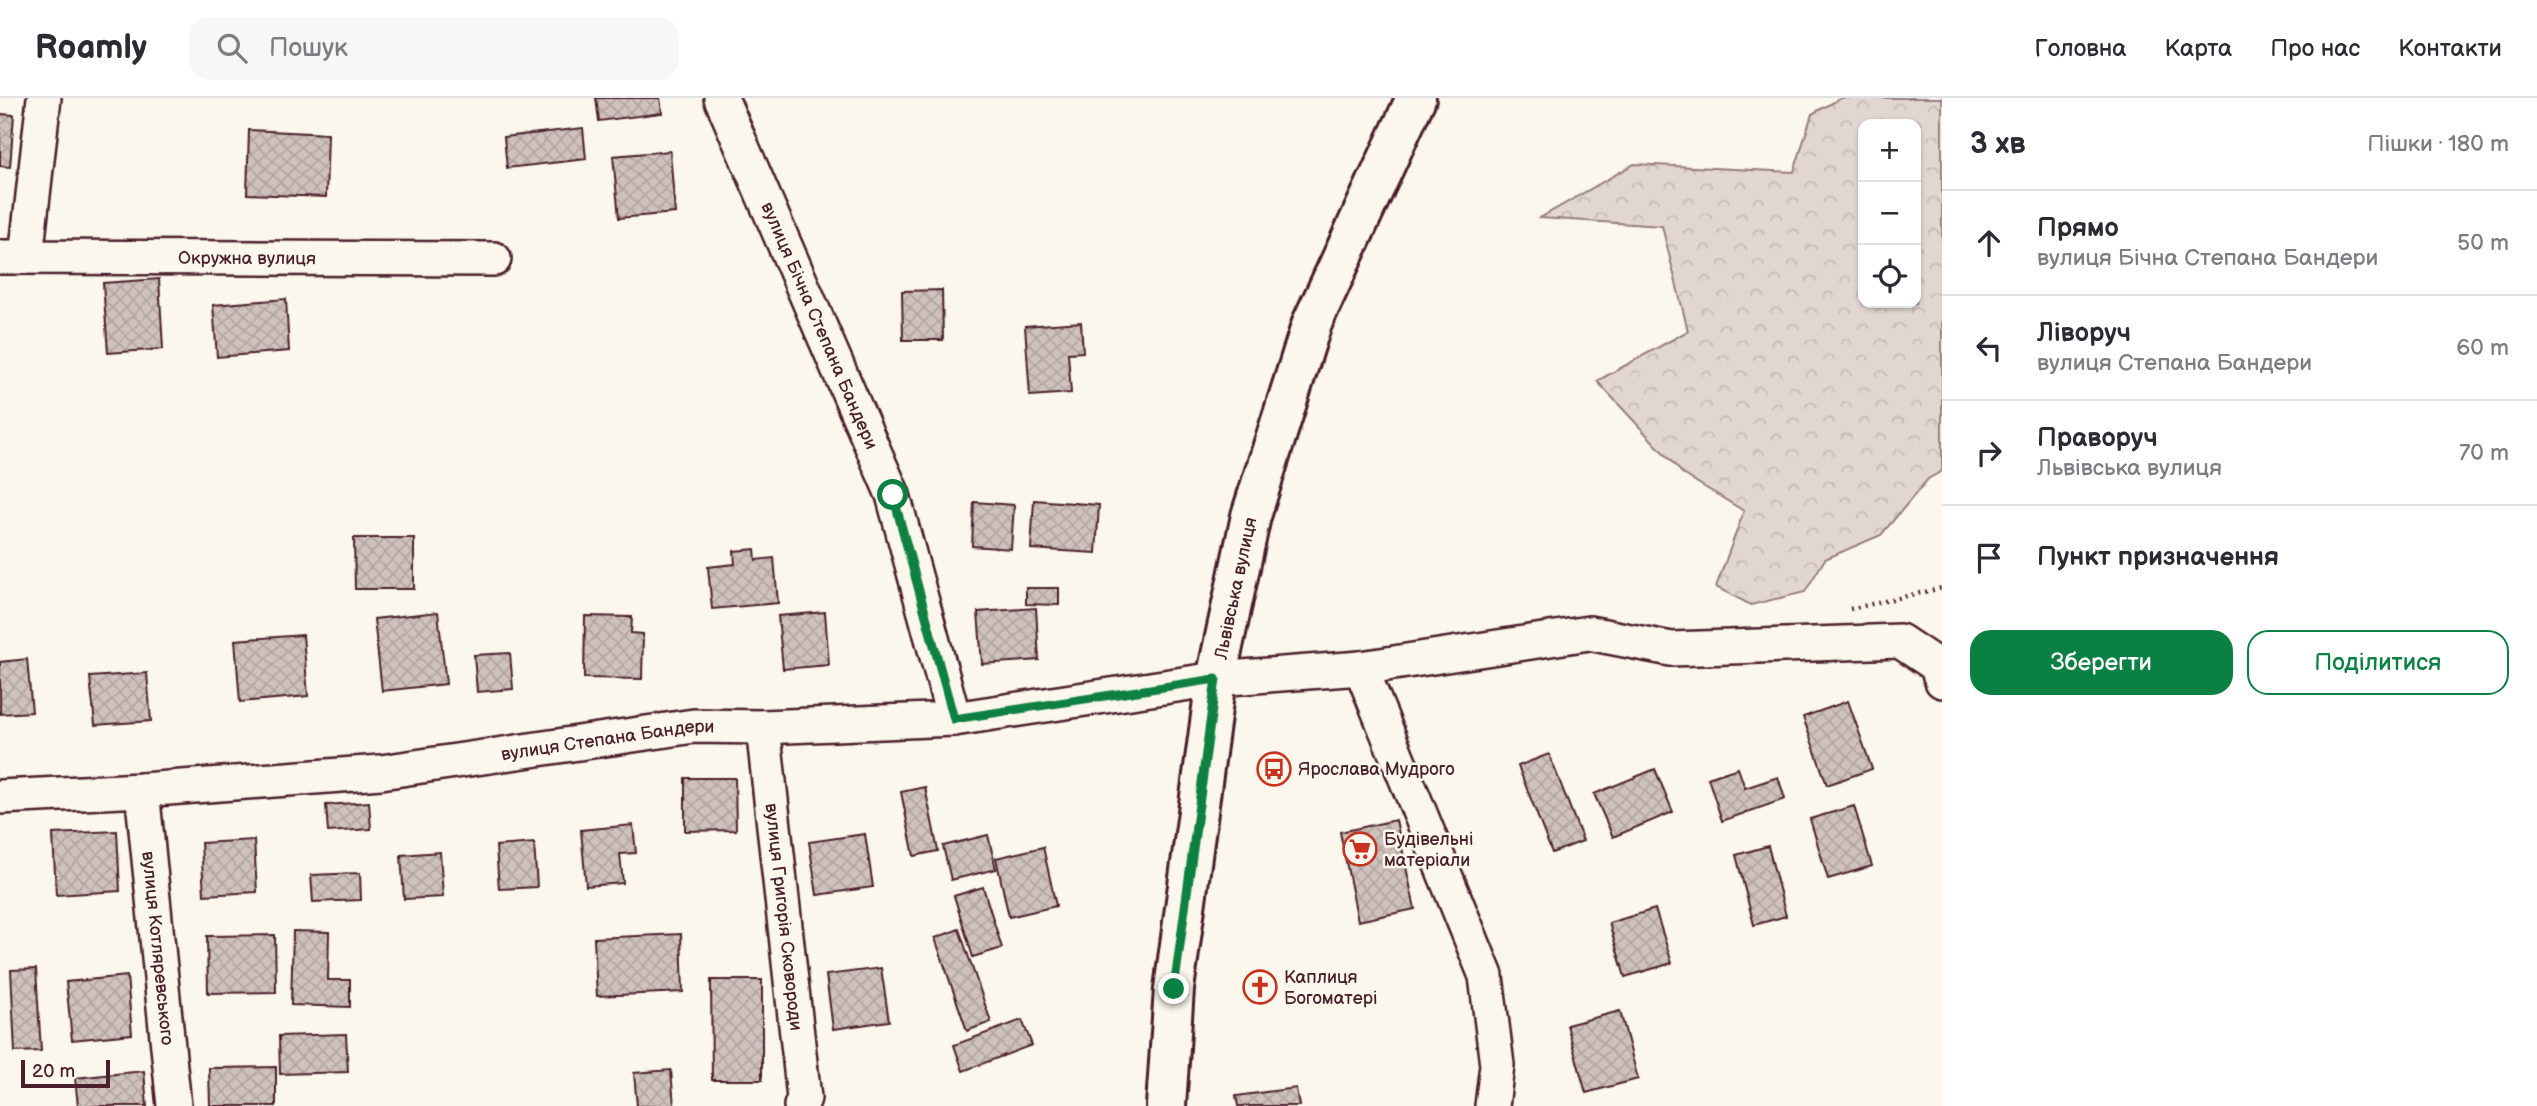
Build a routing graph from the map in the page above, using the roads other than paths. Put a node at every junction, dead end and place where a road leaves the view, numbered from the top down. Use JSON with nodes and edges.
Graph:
{"nodes":[{"id":1,"x":44,"y":98,"type":"edge"},
{"id":2,"x":721,"y":98,"type":"edge"},
{"id":3,"x":1416,"y":98,"type":"edge"},
{"id":4,"x":13,"y":257,"type":"edge"},
{"id":5,"x":494,"y":259,"type":"dead end"},
{"id":6,"x":1361,"y":668,"type":"junction"},
{"id":7,"x":1216,"y":679,"type":"junction"},
{"id":8,"x":1942,"y":681,"type":"edge"},
{"id":9,"x":954,"y":719,"type":"junction"},
{"id":10,"x":763,"y":727,"type":"junction"},
{"id":11,"x":142,"y":790,"type":"junction"},
{"id":12,"x":0,"y":797,"type":"edge"},
{"id":13,"x":174,"y":1106,"type":"edge"},
{"id":14,"x":802,"y":1106,"type":"edge"},
{"id":15,"x":1166,"y":1106,"type":"edge"},
{"id":16,"x":1492,"y":1106,"type":"edge"}],
"edges":[{"from":1,"to":4,"type":"street"},
{"from":2,"to":9,"type":"street","name":"вулиця Бічна Степана Бандери"},
{"from":3,"to":7,"type":"main road","name":"Львівська вулиця"},
{"from":4,"to":5,"type":"street","name":"Окружна вулиця"},
{"from":6,"to":7,"type":"street","name":"вулиця Степана Бандери"},
{"from":6,"to":8,"type":"street","name":"вулиця Степана Бандери"},
{"from":6,"to":16,"type":"street"},
{"from":7,"to":9,"type":"street","name":"вулиця Степана Бандери"},
{"from":7,"to":15,"type":"main road","name":"Львівська вулиця"},
{"from":9,"to":10,"type":"street","name":"вулиця Степана Бандери"},
{"from":10,"to":11,"type":"street","name":"вулиця Степана Бандери"},
{"from":10,"to":14,"type":"street","name":"вулиця Григорія Сковороди"},
{"from":11,"to":12,"type":"street","name":"вулиця Степана Бандери"},
{"from":11,"to":13,"type":"street","name":"вулиця Котляревського"}]}
